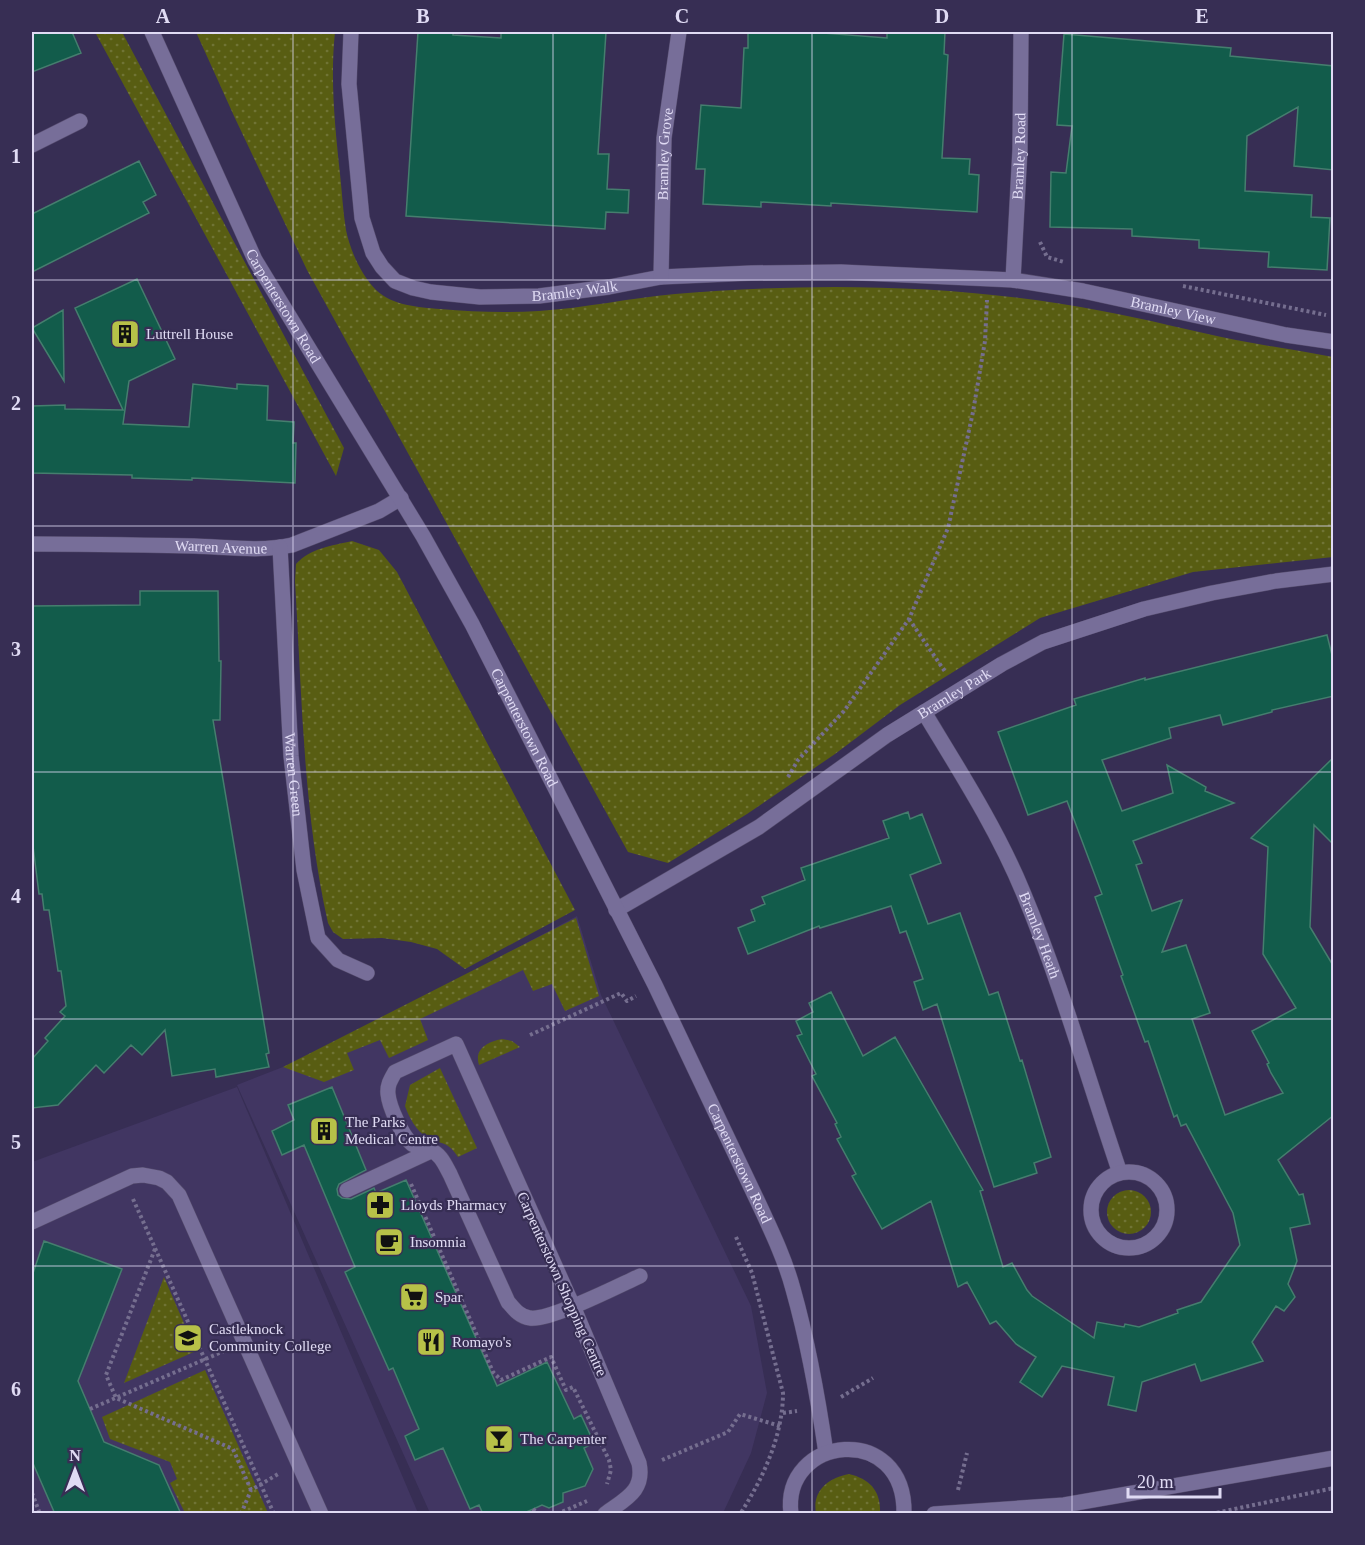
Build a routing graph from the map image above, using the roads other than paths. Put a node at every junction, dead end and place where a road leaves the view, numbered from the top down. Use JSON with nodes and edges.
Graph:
{"nodes":[{"id":1,"x":152,"y":32,"type":"edge"},
{"id":2,"x":351,"y":32,"type":"edge"},
{"id":3,"x":679,"y":32,"type":"edge"},
{"id":4,"x":1021,"y":32,"type":"edge"},
{"id":5,"x":80,"y":121,"type":"dead end"},
{"id":6,"x":32,"y":145,"type":"edge"},
{"id":7,"x":661,"y":278,"type":"junction"},
{"id":8,"x":1013,"y":279,"type":"junction"},
{"id":9,"x":1334,"y":342,"type":"edge"},
{"id":10,"x":401,"y":498,"type":"junction"},
{"id":11,"x":32,"y":544,"type":"edge"},
{"id":12,"x":280,"y":547,"type":"junction"},
{"id":13,"x":1334,"y":574,"type":"edge"},
{"id":14,"x":924,"y":711,"type":"junction"},
{"id":15,"x":616,"y":910,"type":"junction"},
{"id":16,"x":367,"y":973,"type":"dead end"},
{"id":17,"x":431,"y":1151,"type":"junction"},
{"id":18,"x":1120,"y":1173,"type":"junction"},
{"id":19,"x":346,"y":1190,"type":"dead end"},
{"id":20,"x":32,"y":1222,"type":"edge"},
{"id":21,"x":640,"y":1276,"type":"dead end"},
{"id":22,"x":573,"y":1306,"type":"junction"},
{"id":23,"x":826,"y":1453,"type":"junction"},
{"id":24,"x":1334,"y":1458,"type":"edge"},
{"id":25,"x":952,"y":1512,"type":"edge"},
{"id":26,"x":321,"y":1514,"type":"edge"},
{"id":27,"x":605,"y":1514,"type":"edge"},
{"id":28,"x":791,"y":1514,"type":"edge"},
{"id":29,"x":904,"y":1514,"type":"edge"},
{"id":30,"x":934,"y":1514,"type":"edge"}],
"edges":[{"from":1,"to":10,"type":"street","name":"Carpenterstown Road"},
{"from":2,"to":7,"type":"street","name":"Bramley Walk"},
{"from":3,"to":7,"type":"street","name":"Bramley Grove"},
{"from":4,"to":8,"type":"street","name":"Bramley Road"},
{"from":5,"to":6,"type":"street"},
{"from":7,"to":8,"type":"street","name":"Bramley Walk"},
{"from":8,"to":9,"type":"street","name":"Bramley View"},
{"from":10,"to":12,"type":"street","name":"Warren Avenue"},
{"from":10,"to":15,"type":"street","name":"Carpenterstown Road"},
{"from":11,"to":12,"type":"street","name":"Warren Avenue"},
{"from":12,"to":16,"type":"street","name":"Warren Green"},
{"from":13,"to":14,"type":"street","name":"Bramley Park"},
{"from":14,"to":15,"type":"street","name":"Bramley Park"},
{"from":14,"to":18,"type":"street","name":"Bramley Heath"},
{"from":15,"to":23,"type":"street","name":"Carpenterstown Road"},
{"from":17,"to":19,"type":"street"},
{"from":17,"to":22,"type":"street"},
{"from":17,"to":22,"type":"street","name":"Carpenterstown Shopping Centre"},
{"from":18,"to":18,"type":"street"},
{"from":20,"to":26,"type":"street"},
{"from":21,"to":22,"type":"street"},
{"from":22,"to":27,"type":"street","name":"Carpenterstown Shopping Centre"},
{"from":23,"to":28,"type":"street"},
{"from":23,"to":29,"type":"street"},
{"from":24,"to":25,"type":"street"},
{"from":25,"to":30,"type":"street"}]}
